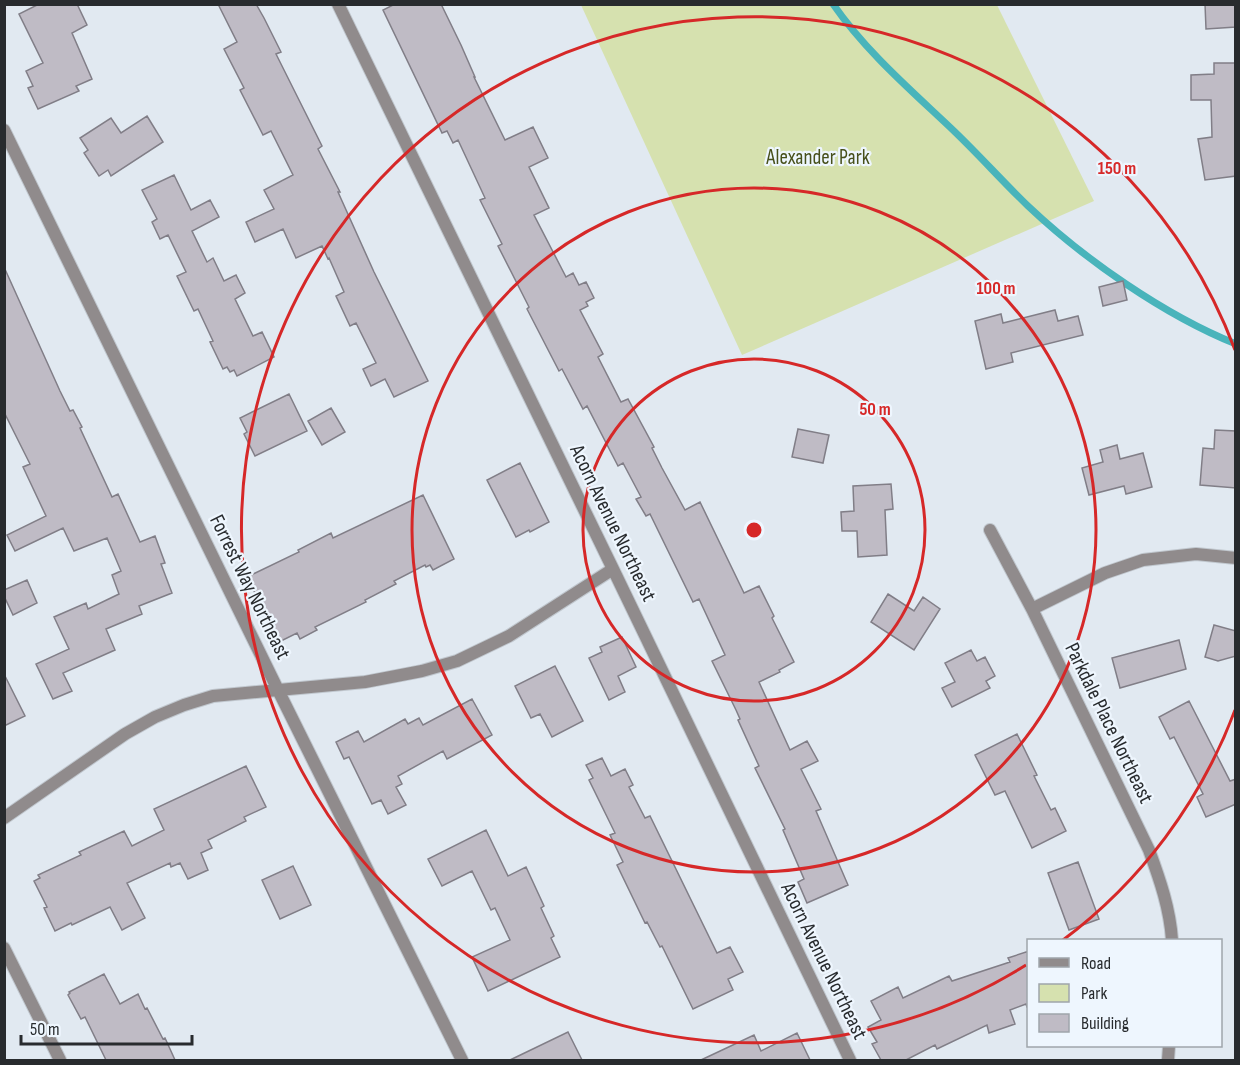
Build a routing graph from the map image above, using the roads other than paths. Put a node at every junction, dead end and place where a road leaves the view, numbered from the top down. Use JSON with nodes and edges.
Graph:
{"nodes":[{"id":1,"x":338,"y":4,"type":"edge"},
{"id":2,"x":4,"y":130,"type":"edge"},
{"id":3,"x":990,"y":530,"type":"dead end"},
{"id":4,"x":1236,"y":558,"type":"edge"},
{"id":5,"x":613,"y":569,"type":"junction"},
{"id":6,"x":1032,"y":609,"type":"junction"},
{"id":7,"x":278,"y":690,"type":"junction"},
{"id":8,"x":4,"y":818,"type":"edge"},
{"id":9,"x":1172,"y":939,"type":"edge"},
{"id":10,"x":4,"y":948,"type":"edge"},
{"id":11,"x":60,"y":1060,"type":"edge"},
{"id":12,"x":462,"y":1060,"type":"edge"},
{"id":13,"x":850,"y":1060,"type":"edge"}],
"edges":[{"from":1,"to":5,"type":"street","name":"Acorn Avenue Northeast"},
{"from":2,"to":7,"type":"street","name":"Forrest Way Northeast"},
{"from":3,"to":6,"type":"street","name":"Parkdale Place Northeast"},
{"from":4,"to":6,"type":"street"},
{"from":5,"to":7,"type":"street"},
{"from":5,"to":13,"type":"street","name":"Acorn Avenue Northeast"},
{"from":6,"to":9,"type":"street","name":"Parkdale Place Northeast"},
{"from":7,"to":8,"type":"street"},
{"from":7,"to":12,"type":"street","name":"Forrest Way Northeast"},
{"from":10,"to":11,"type":"street"}]}
